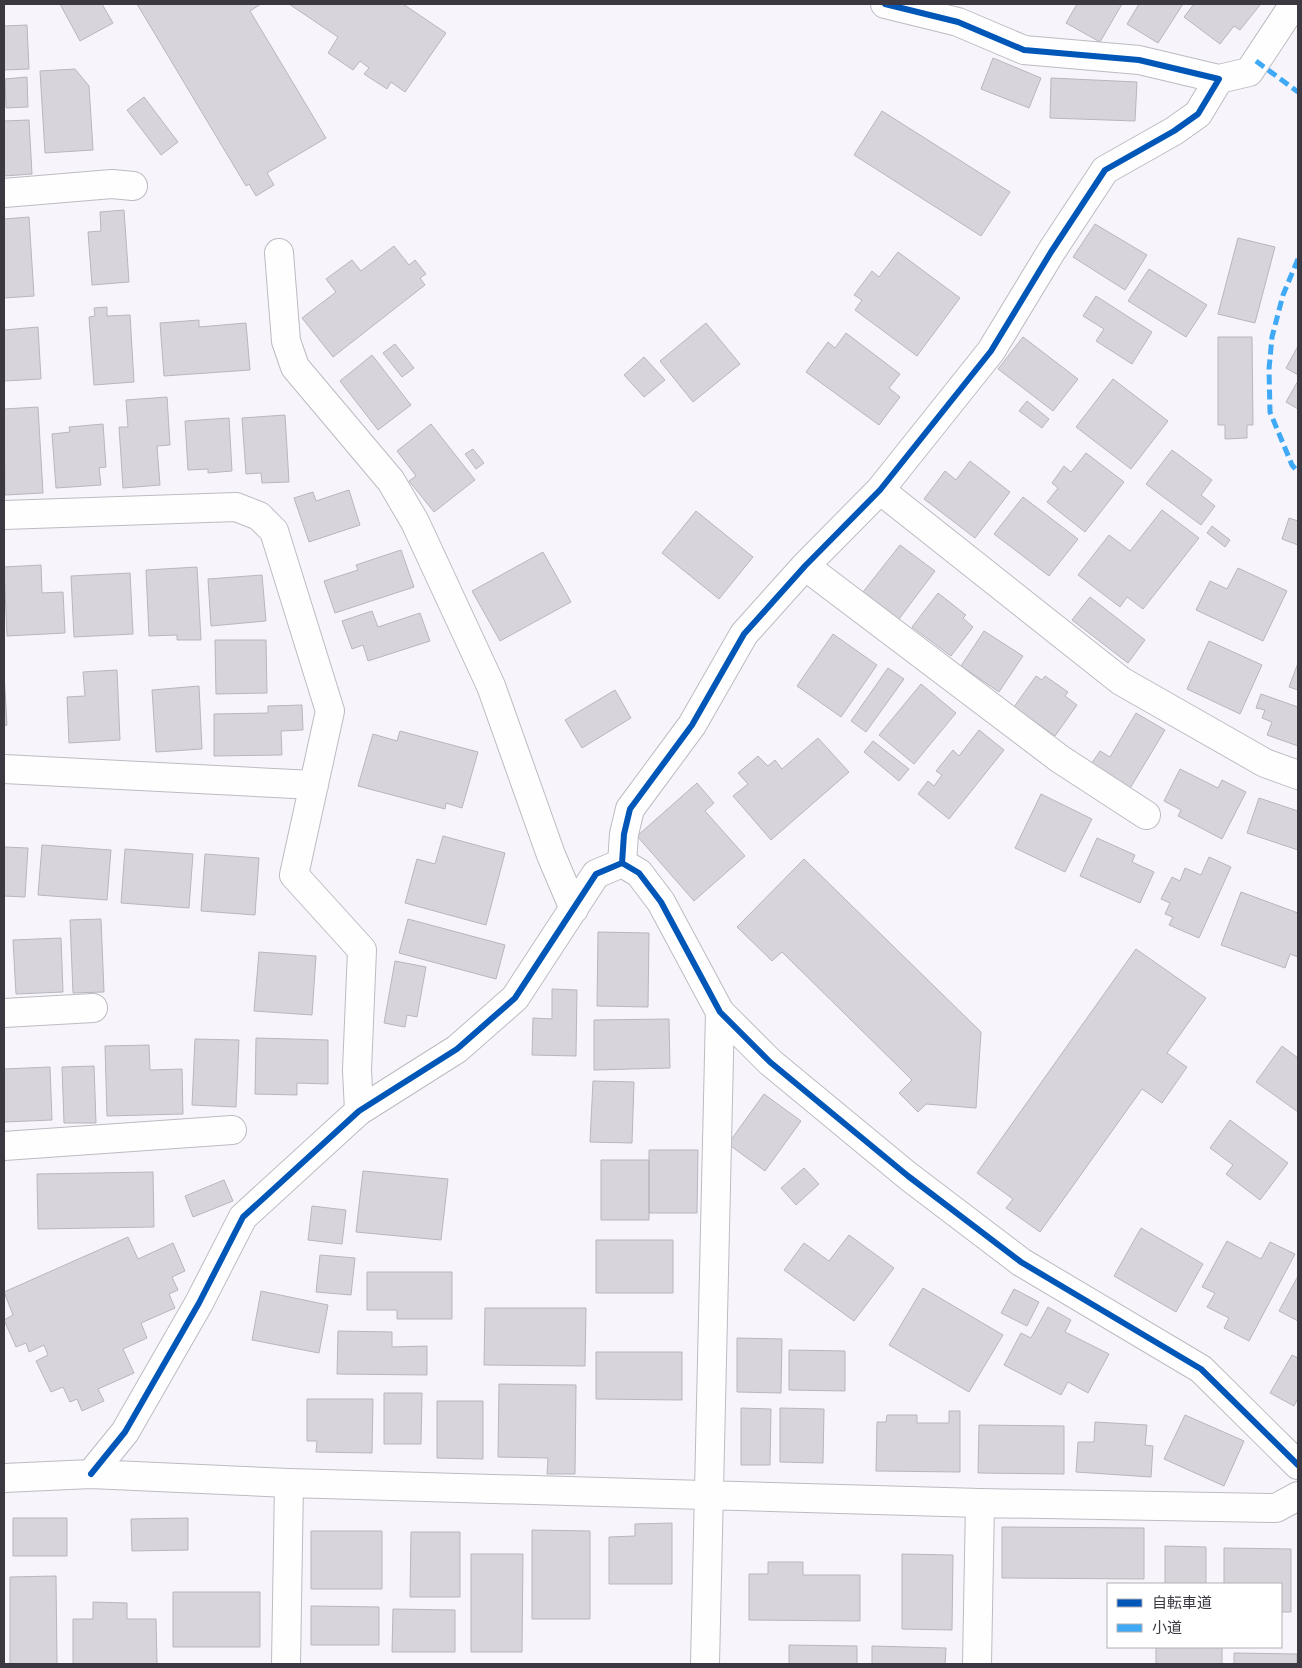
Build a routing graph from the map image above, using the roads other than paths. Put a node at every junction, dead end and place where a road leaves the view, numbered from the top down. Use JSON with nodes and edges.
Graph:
{"nodes":[{"id":1,"x":885,"y":4,"type":"edge"},
{"id":2,"x":1294,"y":4,"type":"edge"},
{"id":3,"x":963,"y":13,"type":"edge"},
{"id":4,"x":1219,"y":78,"type":"junction"},
{"id":5,"x":133,"y":186,"type":"dead end"},
{"id":6,"x":4,"y":194,"type":"edge"},
{"id":7,"x":279,"y":254,"type":"dead end"},
{"id":8,"x":880,"y":490,"type":"junction"},
{"id":9,"x":4,"y":515,"type":"edge"},
{"id":10,"x":805,"y":566,"type":"junction"},
{"id":11,"x":4,"y":769,"type":"edge"},
{"id":12,"x":1298,"y":775,"type":"edge"},
{"id":13,"x":314,"y":785,"type":"junction"},
{"id":14,"x":1146,"y":815,"type":"dead end"},
{"id":15,"x":622,"y":862,"type":"junction"},
{"id":16,"x":574,"y":909,"type":"junction"},
{"id":17,"x":92,"y":1008,"type":"dead end"},
{"id":18,"x":720,"y":1012,"type":"junction"},
{"id":19,"x":4,"y":1013,"type":"edge"},
{"id":20,"x":359,"y":1110,"type":"junction"},
{"id":21,"x":232,"y":1130,"type":"dead end"},
{"id":22,"x":4,"y":1146,"type":"edge"},
{"id":23,"x":1298,"y":1466,"type":"edge"},
{"id":24,"x":91,"y":1474,"type":"junction"},
{"id":25,"x":4,"y":1478,"type":"edge"},
{"id":26,"x":289,"y":1483,"type":"junction"},
{"id":27,"x":710,"y":1494,"type":"junction"},
{"id":28,"x":1298,"y":1496,"type":"edge"},
{"id":29,"x":980,"y":1503,"type":"junction"},
{"id":30,"x":286,"y":1664,"type":"edge"},
{"id":31,"x":705,"y":1664,"type":"edge"},
{"id":32,"x":978,"y":1664,"type":"edge"}],
"edges":[{"from":1,"to":3,"type":"street"},
{"from":2,"to":4,"type":"street"},
{"from":3,"to":4,"type":"street"},
{"from":4,"to":8,"type":"street"},
{"from":5,"to":6,"type":"street"},
{"from":7,"to":16,"type":"street"},
{"from":8,"to":10,"type":"street"},
{"from":8,"to":12,"type":"street"},
{"from":9,"to":13,"type":"street"},
{"from":10,"to":14,"type":"street"},
{"from":10,"to":15,"type":"street"},
{"from":11,"to":13,"type":"street"},
{"from":13,"to":20,"type":"street"},
{"from":15,"to":16,"type":"street"},
{"from":15,"to":18,"type":"street"},
{"from":16,"to":20,"type":"street"},
{"from":17,"to":19,"type":"street"},
{"from":18,"to":23,"type":"street"},
{"from":18,"to":27,"type":"street"},
{"from":20,"to":24,"type":"street"},
{"from":21,"to":22,"type":"street"},
{"from":24,"to":25,"type":"street"},
{"from":24,"to":26,"type":"street"},
{"from":26,"to":27,"type":"street"},
{"from":26,"to":30,"type":"street"},
{"from":27,"to":29,"type":"street"},
{"from":27,"to":31,"type":"street"},
{"from":28,"to":29,"type":"street"},
{"from":29,"to":32,"type":"street"}]}
